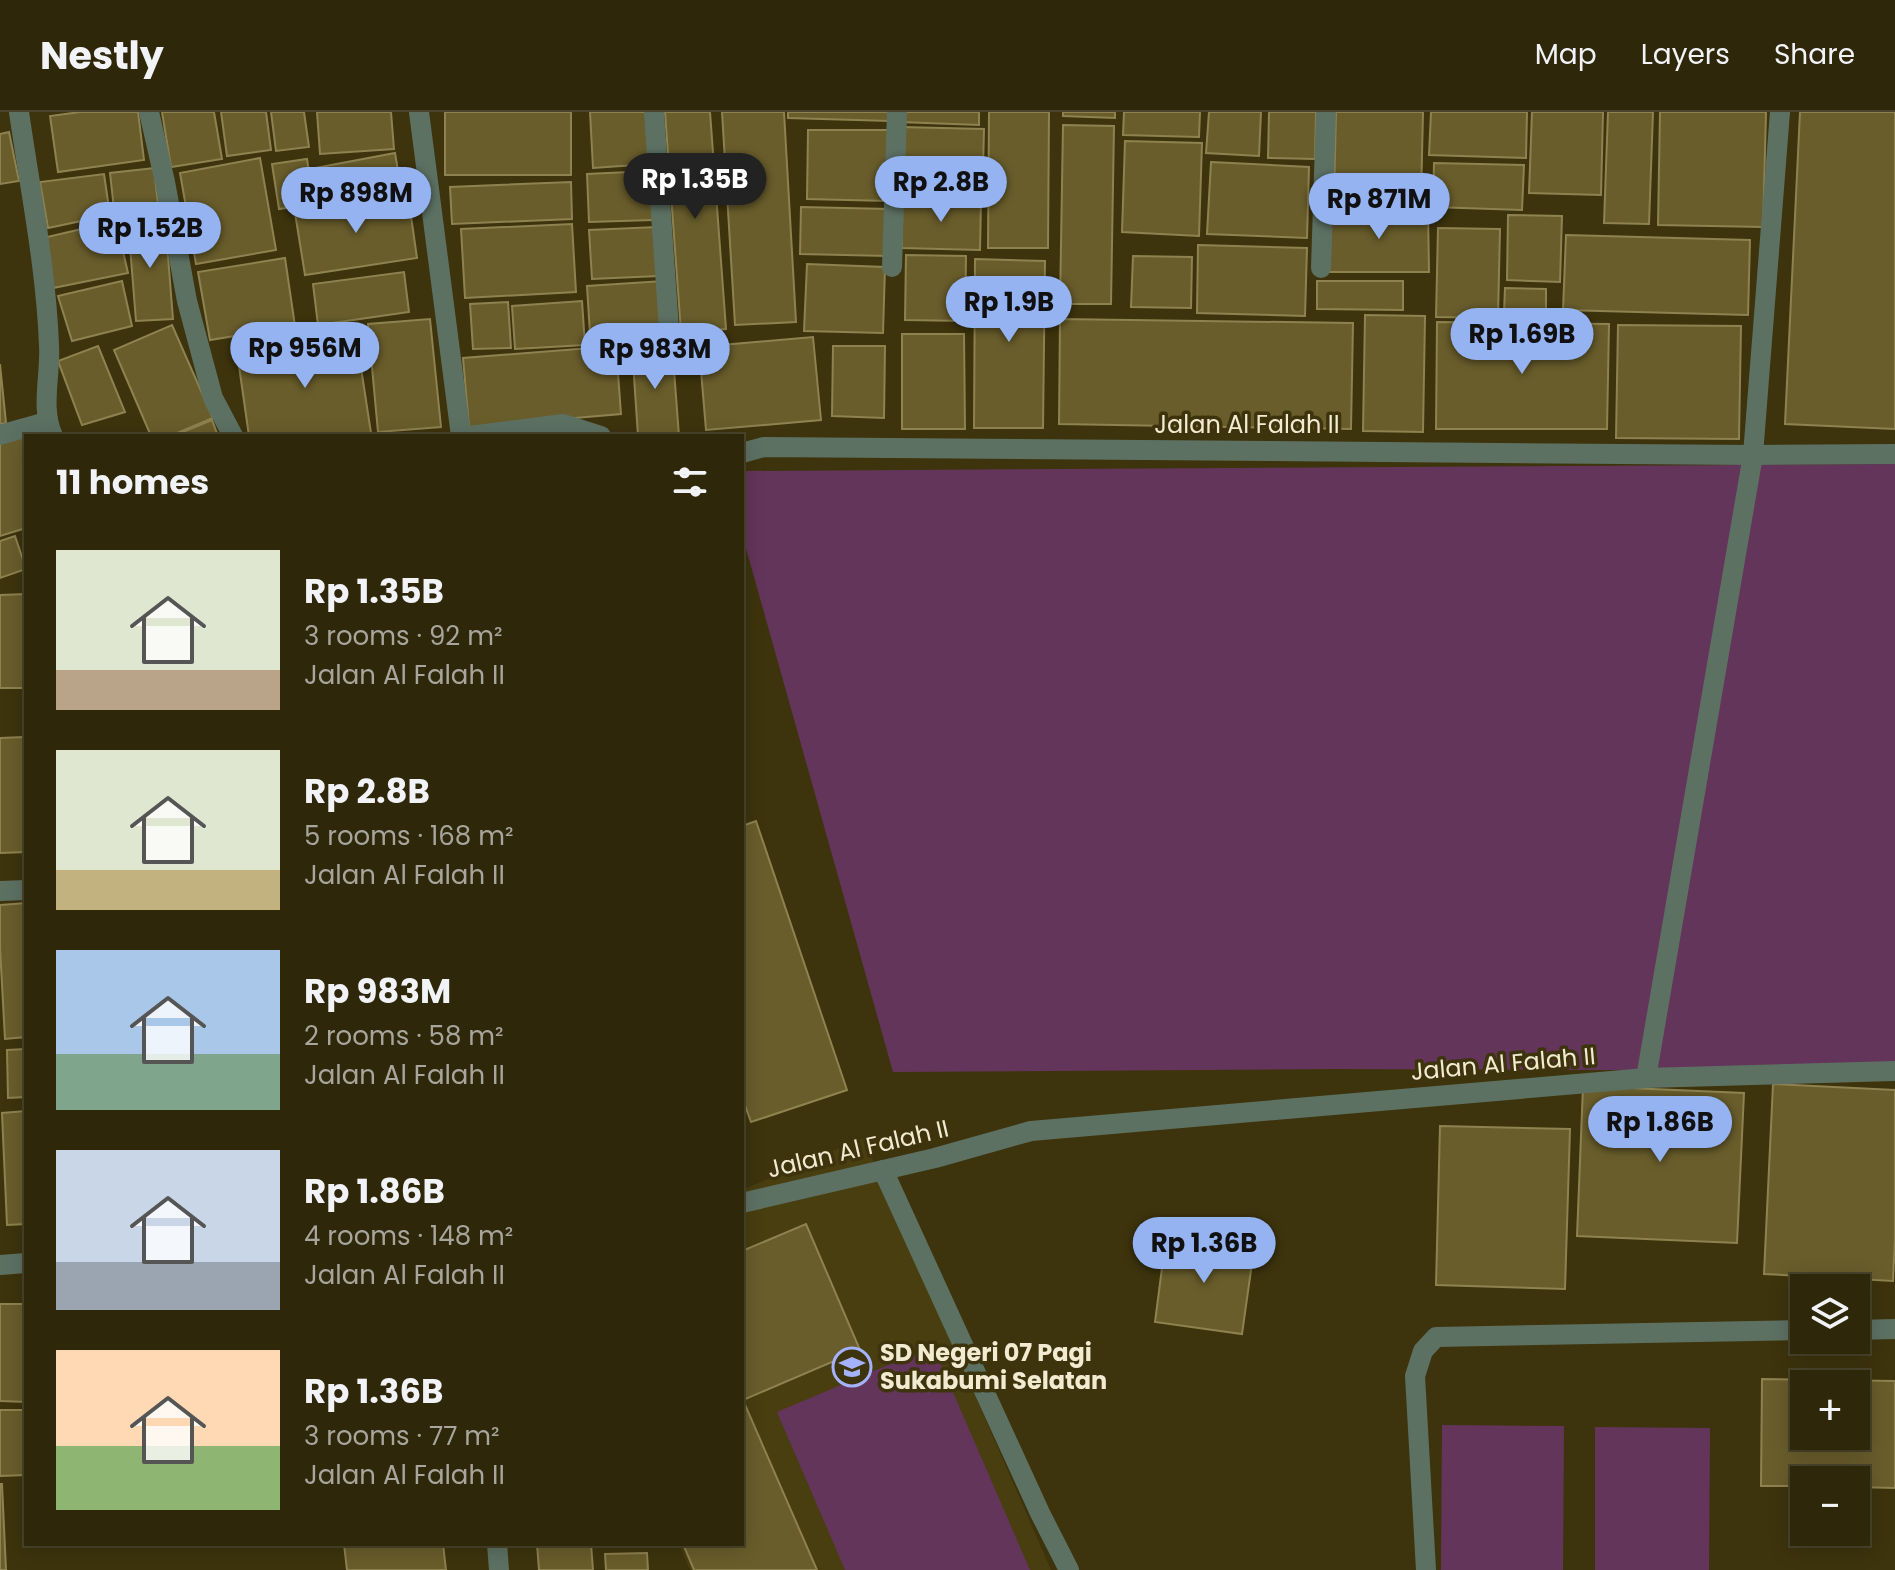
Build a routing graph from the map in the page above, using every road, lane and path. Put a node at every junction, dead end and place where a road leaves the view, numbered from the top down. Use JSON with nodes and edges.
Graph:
{"nodes":[{"id":1,"x":19,"y":112,"type":"edge"},
{"id":2,"x":149,"y":112,"type":"edge"},
{"id":3,"x":419,"y":112,"type":"edge"},
{"id":4,"x":654,"y":112,"type":"edge"},
{"id":5,"x":897,"y":112,"type":"edge"},
{"id":6,"x":1326,"y":112,"type":"edge"},
{"id":7,"x":1780,"y":112,"type":"edge"},
{"id":8,"x":892,"y":267,"type":"dead end"},
{"id":9,"x":1321,"y":268,"type":"dead end"},
{"id":10,"x":669,"y":329,"type":"dead end"},
{"id":11,"x":49,"y":429,"type":"edge"},
{"id":12,"x":232,"y":434,"type":"edge"},
{"id":13,"x":461,"y":434,"type":"edge"},
{"id":14,"x":486,"y":434,"type":"edge"},
{"id":15,"x":595,"y":434,"type":"edge"},
{"id":16,"x":0,"y":435,"type":"edge"},
{"id":17,"x":744,"y":452,"type":"edge"},
{"id":18,"x":1895,"y":454,"type":"edge"},
{"id":19,"x":1753,"y":455,"type":"junction"},
{"id":20,"x":24,"y":890,"type":"edge"},
{"id":21,"x":0,"y":891,"type":"edge"},
{"id":22,"x":1895,"y":1071,"type":"edge"},
{"id":23,"x":1646,"y":1078,"type":"junction"},
{"id":24,"x":883,"y":1170,"type":"junction"},
{"id":25,"x":744,"y":1203,"type":"edge"},
{"id":26,"x":24,"y":1263,"type":"edge"},
{"id":27,"x":0,"y":1265,"type":"edge"},
{"id":28,"x":1895,"y":1329,"type":"edge"},
{"id":29,"x":1790,"y":1330,"type":"edge"},
{"id":30,"x":1870,"y":1330,"type":"edge"},
{"id":31,"x":497,"y":1546,"type":"edge"},
{"id":32,"x":499,"y":1570,"type":"edge"},
{"id":33,"x":1069,"y":1570,"type":"edge"},
{"id":34,"x":1426,"y":1570,"type":"edge"}],
"edges":[{"from":1,"to":11,"type":"street"},
{"from":2,"to":12,"type":"street"},
{"from":3,"to":13,"type":"street"},
{"from":4,"to":10,"type":"street"},
{"from":5,"to":8,"type":"street"},
{"from":6,"to":9,"type":"street"},
{"from":7,"to":19,"type":"street"},
{"from":11,"to":16,"type":"street"},
{"from":14,"to":15,"type":"street"},
{"from":17,"to":19,"type":"street","name":"Jalan Al Falah II"},
{"from":18,"to":19,"type":"street","name":"Jalan Al Falah II"},
{"from":19,"to":23,"type":"street"},
{"from":20,"to":21,"type":"street"},
{"from":22,"to":23,"type":"street","name":"Jalan Al Falah II"},
{"from":23,"to":24,"type":"street","name":"Jalan Al Falah II"},
{"from":24,"to":25,"type":"street","name":"Jalan Al Falah II"},
{"from":24,"to":33,"type":"street"},
{"from":26,"to":27,"type":"street"},
{"from":28,"to":30,"type":"street"},
{"from":29,"to":34,"type":"street"},
{"from":31,"to":32,"type":"street"}]}
